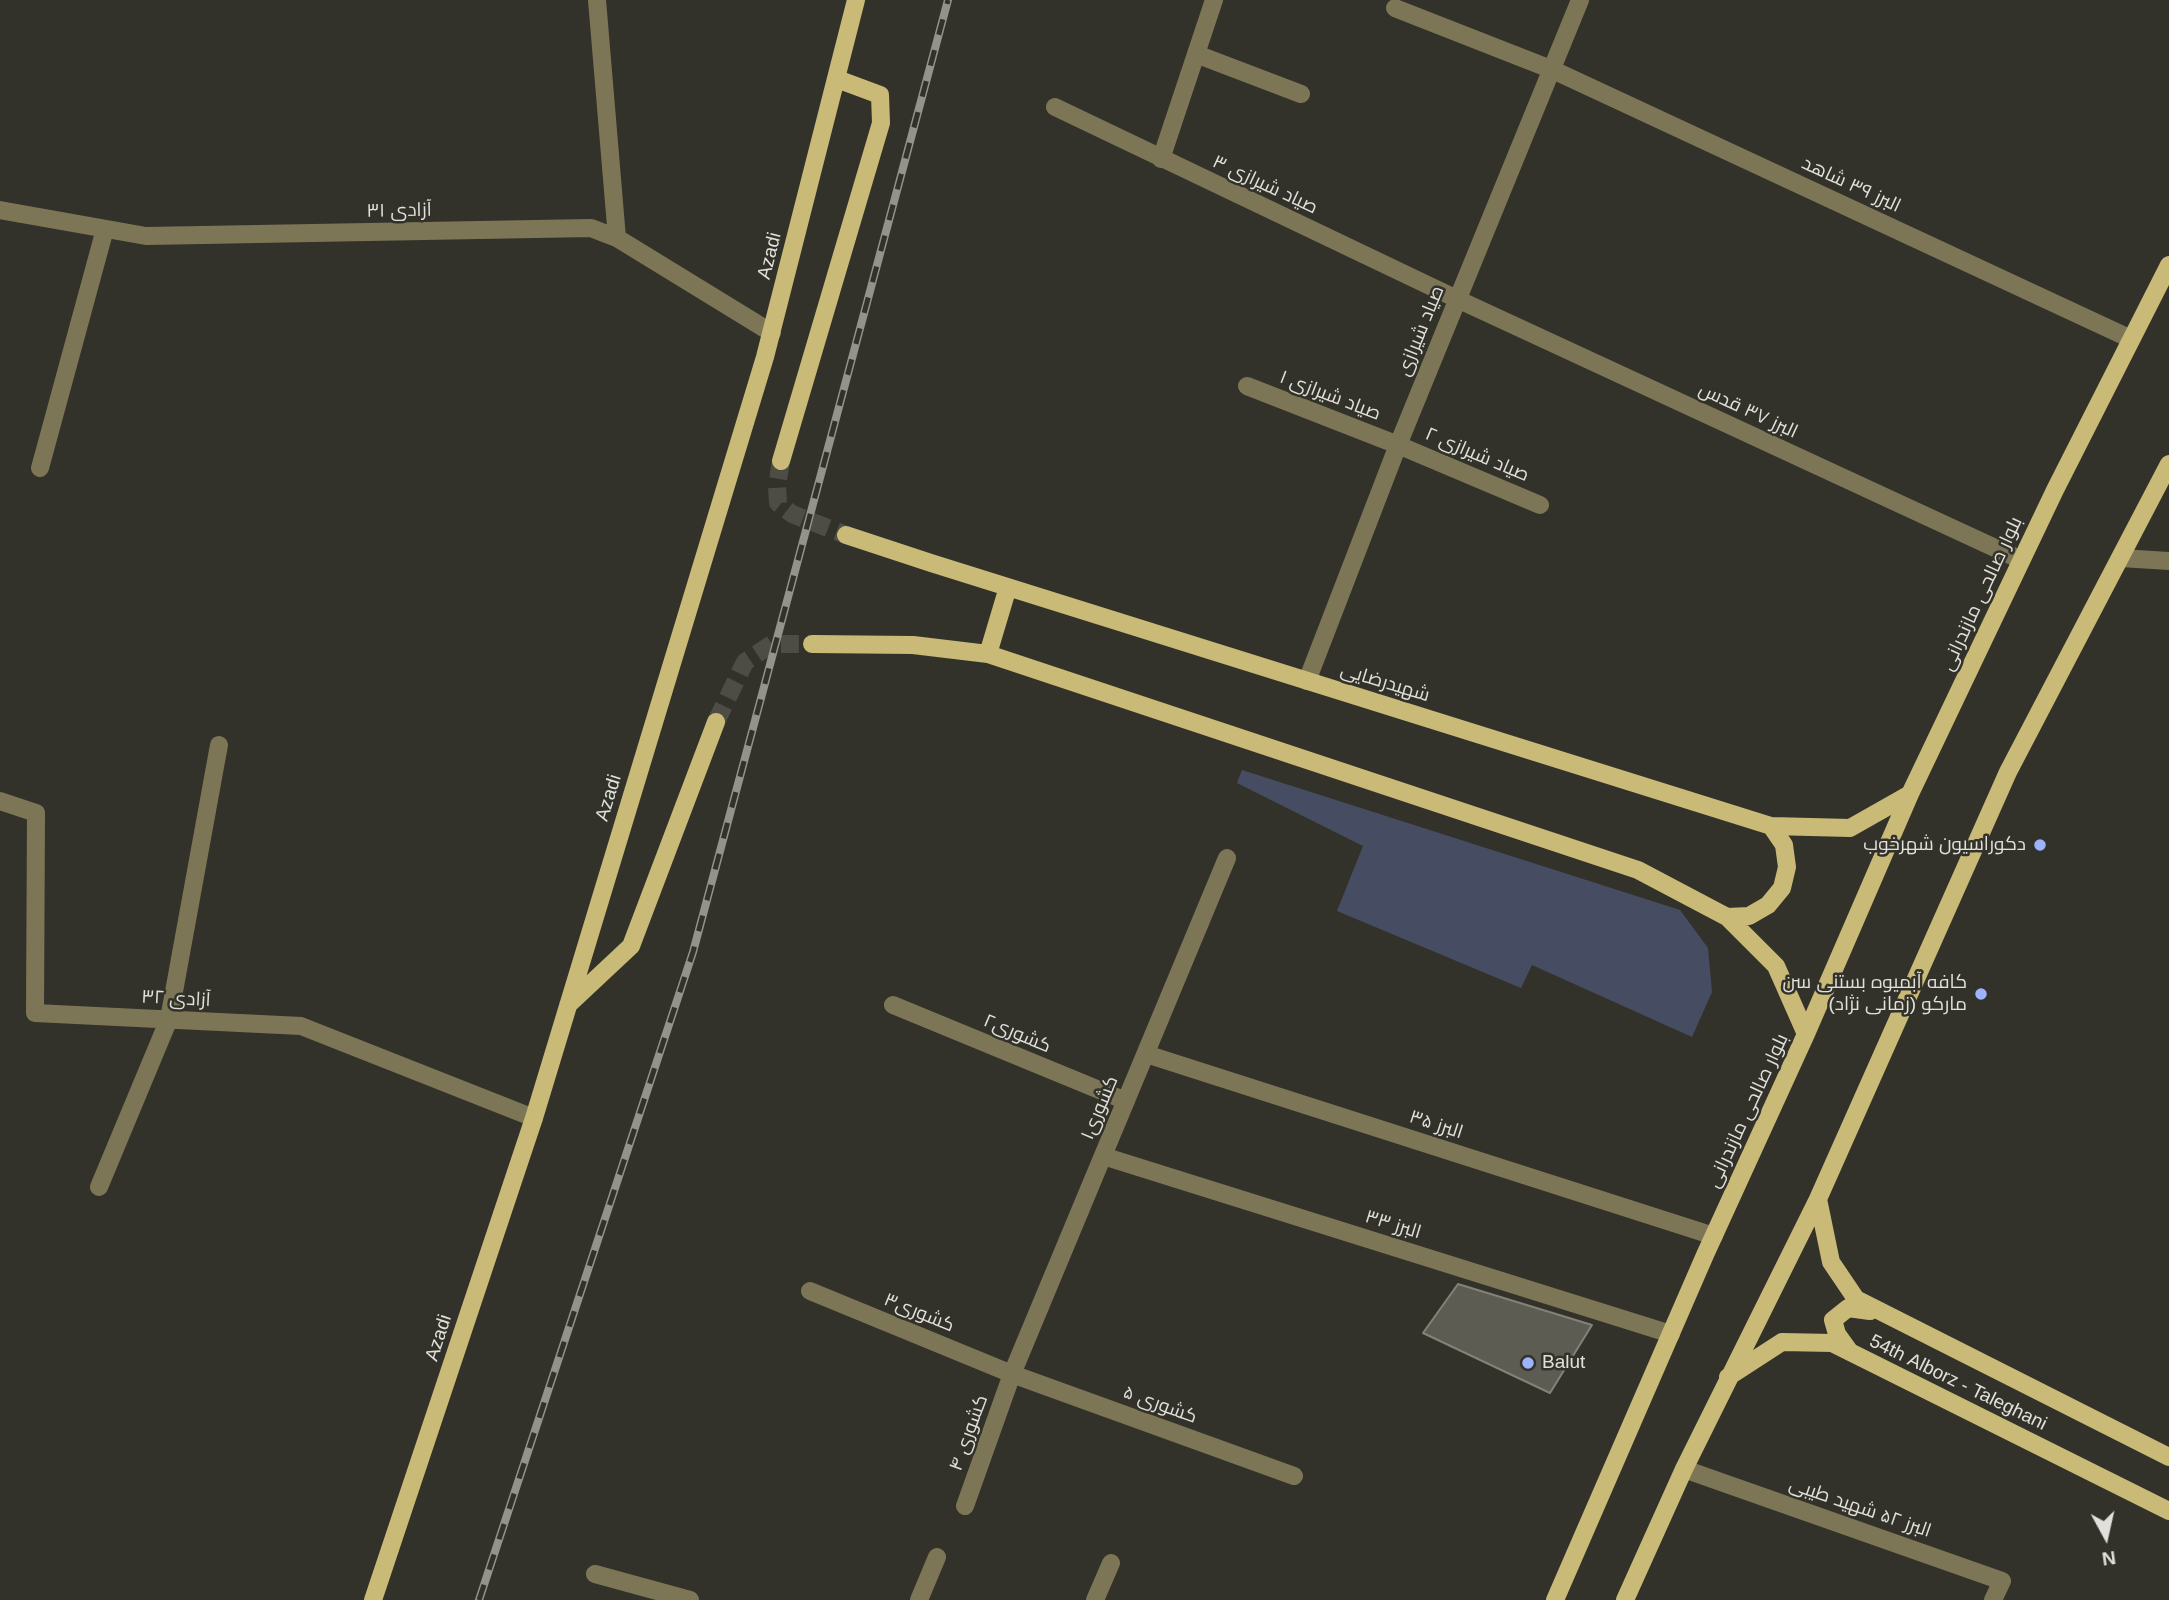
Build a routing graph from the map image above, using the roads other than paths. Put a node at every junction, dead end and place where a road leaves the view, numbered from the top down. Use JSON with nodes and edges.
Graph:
{"nodes":[{"id":1,"x":597,"y":0,"type":"edge"},
{"id":2,"x":856,"y":0,"type":"edge"},
{"id":3,"x":1214,"y":0,"type":"edge"},
{"id":4,"x":1580,"y":0,"type":"edge"},
{"id":5,"x":1395,"y":8,"type":"dead end"},
{"id":6,"x":1196,"y":54,"type":"junction"},
{"id":7,"x":1553,"y":70,"type":"junction"},
{"id":8,"x":836,"y":79,"type":"junction"},
{"id":9,"x":1301,"y":94,"type":"dead end"},
{"id":10,"x":1055,"y":107,"type":"dead end"},
{"id":11,"x":1161,"y":159,"type":"junction"},
{"id":12,"x":0,"y":209,"type":"edge"},
{"id":13,"x":105,"y":229,"type":"junction"},
{"id":14,"x":617,"y":238,"type":"junction"},
{"id":15,"x":2169,"y":265,"type":"edge"},
{"id":16,"x":1457,"y":299,"type":"junction"},
{"id":17,"x":772,"y":333,"type":"junction"},
{"id":18,"x":2131,"y":339,"type":"junction"},
{"id":19,"x":1247,"y":386,"type":"dead end"},
{"id":20,"x":1398,"y":445,"type":"junction"},
{"id":21,"x":781,"y":461,"type":"tunnel mouth"},
{"id":22,"x":40,"y":468,"type":"dead end"},
{"id":23,"x":2167,"y":472,"type":"edge"},
{"id":24,"x":1540,"y":505,"type":"dead end"},
{"id":25,"x":846,"y":535,"type":"tunnel mouth"},
{"id":26,"x":2121,"y":558,"type":"junction"},
{"id":27,"x":2021,"y":560,"type":"junction"},
{"id":28,"x":2169,"y":561,"type":"edge"},
{"id":29,"x":1008,"y":587,"type":"junction"},
{"id":30,"x":812,"y":644,"type":"tunnel mouth"},
{"id":31,"x":988,"y":654,"type":"junction"},
{"id":32,"x":1307,"y":681,"type":"junction"},
{"id":33,"x":716,"y":722,"type":"tunnel mouth"},
{"id":34,"x":219,"y":745,"type":"dead end"},
{"id":35,"x":1910,"y":794,"type":"junction"},
{"id":36,"x":0,"y":801,"type":"edge"},
{"id":37,"x":1771,"y":826,"type":"junction"},
{"id":38,"x":1227,"y":858,"type":"dead end"},
{"id":39,"x":1727,"y":918,"type":"junction"},
{"id":40,"x":568,"y":1004,"type":"junction"},
{"id":41,"x":893,"y":1005,"type":"dead end"},
{"id":42,"x":169,"y":1019,"type":"junction"},
{"id":43,"x":1806,"y":1034,"type":"junction"},
{"id":44,"x":1146,"y":1054,"type":"junction"},
{"id":45,"x":1126,"y":1101,"type":"junction"},
{"id":46,"x":534,"y":1118,"type":"junction"},
{"id":47,"x":1103,"y":1156,"type":"junction"},
{"id":48,"x":99,"y":1187,"type":"dead end"},
{"id":49,"x":1818,"y":1199,"type":"junction"},
{"id":50,"x":1714,"y":1236,"type":"junction"},
{"id":51,"x":810,"y":1292,"type":"dead end"},
{"id":52,"x":1880,"y":1312,"type":"junction"},
{"id":53,"x":1671,"y":1334,"type":"junction"},
{"id":54,"x":1851,"y":1353,"type":"junction"},
{"id":55,"x":1012,"y":1374,"type":"junction"},
{"id":56,"x":1728,"y":1377,"type":"junction"},
{"id":57,"x":2169,"y":1457,"type":"edge"},
{"id":58,"x":1684,"y":1469,"type":"junction"},
{"id":59,"x":1294,"y":1476,"type":"dead end"},
{"id":60,"x":965,"y":1506,"type":"dead end"},
{"id":61,"x":2169,"y":1511,"type":"edge"},
{"id":62,"x":937,"y":1556,"type":"dead end"},
{"id":63,"x":1111,"y":1563,"type":"dead end"},
{"id":64,"x":595,"y":1574,"type":"dead end"},
{"id":65,"x":373,"y":1600,"type":"edge"},
{"id":66,"x":690,"y":1600,"type":"edge"},
{"id":67,"x":919,"y":1600,"type":"edge"},
{"id":68,"x":1096,"y":1600,"type":"edge"},
{"id":69,"x":1555,"y":1600,"type":"edge"},
{"id":70,"x":1625,"y":1600,"type":"edge"},
{"id":71,"x":1993,"y":1600,"type":"edge"}],
"edges":[{"from":1,"to":14,"type":"street"},
{"from":2,"to":8,"type":"main road","name":"Azadi"},
{"from":3,"to":6,"type":"street"},
{"from":4,"to":7,"type":"street","name":"صیاد شیرازی"},
{"from":5,"to":7,"type":"street","name":"البرز ۳۹ شاهد"},
{"from":6,"to":9,"type":"street"},
{"from":6,"to":11,"type":"street"},
{"from":7,"to":16,"type":"street","name":"صیاد شیرازی"},
{"from":7,"to":18,"type":"street","name":"البرز ۳۹ شاهد"},
{"from":8,"to":17,"type":"main road","name":"Azadi"},
{"from":8,"to":21,"type":"main road"},
{"from":10,"to":11,"type":"street","name":"صیاد شیرازی ۳"},
{"from":11,"to":16,"type":"street","name":"صیاد شیرازی ۳"},
{"from":12,"to":13,"type":"street","name":"آزادی ۳۱"},
{"from":13,"to":14,"type":"street","name":"آزادی ۳۱"},
{"from":13,"to":22,"type":"street"},
{"from":14,"to":17,"type":"street","name":"آزادی ۳۱"},
{"from":15,"to":18,"type":"main road","name":"بلوار صالحی مازندرانی"},
{"from":16,"to":20,"type":"street","name":"صیاد شیرازی"},
{"from":16,"to":27,"type":"street","name":"البرز ۳۷ قدس"},
{"from":17,"to":40,"type":"main road","name":"Azadi"},
{"from":18,"to":27,"type":"main road","name":"بلوار صالحی مازندرانی"},
{"from":19,"to":20,"type":"street","name":"صیاد شیرازی ۱"},
{"from":20,"to":24,"type":"street","name":"صیاد شیرازی ۲"},
{"from":20,"to":32,"type":"street","name":"صیاد شیرازی"},
{"from":23,"to":26,"type":"main road"},
{"from":25,"to":29,"type":"main road","name":"شهیدرضایی"},
{"from":26,"to":28,"type":"street"},
{"from":26,"to":49,"type":"main road"},
{"from":27,"to":35,"type":"main road","name":"بلوار صالحی مازندرانی"},
{"from":29,"to":31,"type":"main road"},
{"from":29,"to":32,"type":"main road","name":"شهیدرضایی"},
{"from":30,"to":31,"type":"main road"},
{"from":31,"to":39,"type":"main road"},
{"from":32,"to":37,"type":"main road","name":"شهیدرضایی"},
{"from":33,"to":40,"type":"main road"},
{"from":34,"to":42,"type":"street"},
{"from":35,"to":37,"type":"main road","name":"شهیدرضایی"},
{"from":35,"to":43,"type":"main road","name":"بلوار صالحی مازندرانی"},
{"from":36,"to":42,"type":"street","name":"آزادی ۳۲"},
{"from":37,"to":39,"type":"main road"},
{"from":38,"to":44,"type":"street","name":"کشوری۱"},
{"from":39,"to":43,"type":"main road"},
{"from":40,"to":46,"type":"main road","name":"Azadi"},
{"from":41,"to":45,"type":"street","name":"کشوری۲"},
{"from":42,"to":46,"type":"street","name":"آزادی ۳۲"},
{"from":42,"to":48,"type":"street"},
{"from":43,"to":50,"type":"main road","name":"بلوار صالحی مازندرانی"},
{"from":44,"to":45,"type":"street","name":"کشوری۱"},
{"from":44,"to":50,"type":"street","name":"البرز ۳۵"},
{"from":45,"to":47,"type":"street","name":"کشوری۱"},
{"from":46,"to":65,"type":"main road","name":"Azadi"},
{"from":47,"to":53,"type":"street","name":"البرز ۳۳"},
{"from":47,"to":55,"type":"street","name":"کشوری۱"},
{"from":49,"to":52,"type":"main road","name":"54th Alborz - Taleghani"},
{"from":49,"to":56,"type":"main road"},
{"from":50,"to":53,"type":"main road","name":"بلوار صالحی مازندرانی"},
{"from":51,"to":55,"type":"street","name":"کشوری۳"},
{"from":52,"to":54,"type":"main road"},
{"from":52,"to":57,"type":"main road","name":"54th Alborz - Taleghani"},
{"from":53,"to":69,"type":"main road","name":"بلوار صالحی مازندرانی"},
{"from":54,"to":56,"type":"main road","name":"54th Alborz - Taleghani"},
{"from":54,"to":61,"type":"main road","name":"54th Alborz - Taleghani"},
{"from":55,"to":59,"type":"street","name":"کشوری ۵"},
{"from":55,"to":60,"type":"street","name":"کشوری ۴"},
{"from":56,"to":58,"type":"main road"},
{"from":58,"to":70,"type":"main road"},
{"from":58,"to":71,"type":"street","name":"البرز ۵۲ شهید طیبی"},
{"from":62,"to":67,"type":"street"},
{"from":63,"to":68,"type":"street"},
{"from":64,"to":66,"type":"street"}]}
